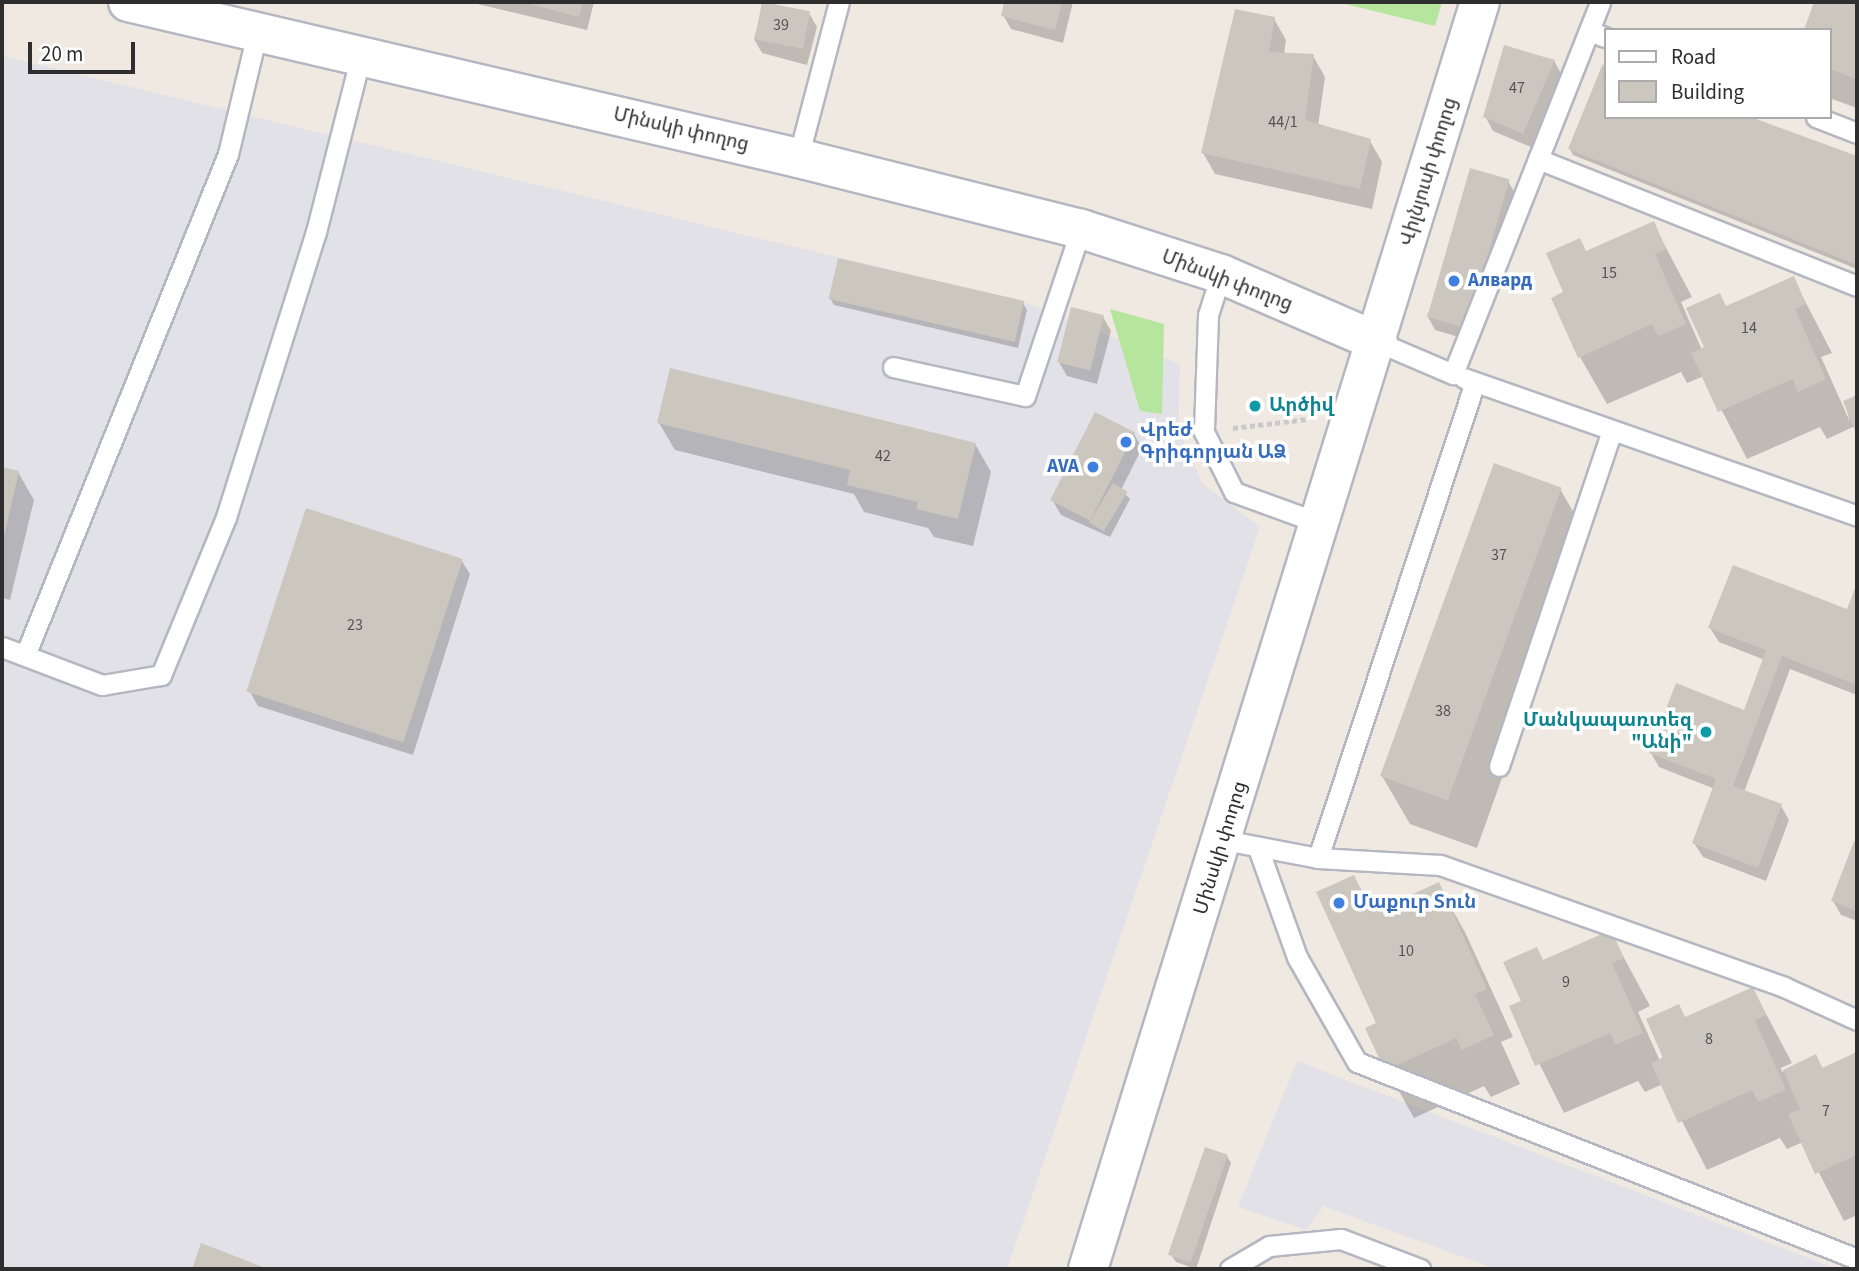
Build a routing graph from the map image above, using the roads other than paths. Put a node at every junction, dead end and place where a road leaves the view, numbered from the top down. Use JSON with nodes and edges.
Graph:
{"nodes":[{"id":1,"x":128,"y":2,"type":"edge"},
{"id":2,"x":839,"y":2,"type":"edge"},
{"id":3,"x":1480,"y":2,"type":"edge"},
{"id":4,"x":1600,"y":2,"type":"edge"},
{"id":5,"x":257,"y":33,"type":"junction"},
{"id":6,"x":1597,"y":34,"type":"edge"},
{"id":7,"x":361,"y":55,"type":"junction"},
{"id":8,"x":1821,"y":119,"type":"edge"},
{"id":9,"x":1857,"y":133,"type":"edge"},
{"id":10,"x":798,"y":158,"type":"junction"},
{"id":11,"x":1538,"y":159,"type":"junction"},
{"id":12,"x":1081,"y":229,"type":"junction"},
{"id":13,"x":1221,"y":274,"type":"junction"},
{"id":14,"x":1857,"y":286,"type":"edge"},
{"id":15,"x":1378,"y":342,"type":"junction"},
{"id":16,"x":894,"y":367,"type":"dead end"},
{"id":17,"x":1453,"y":374,"type":"junction"},
{"id":18,"x":1475,"y":382,"type":"junction"},
{"id":19,"x":1612,"y":430,"type":"junction"},
{"id":20,"x":1857,"y":516,"type":"edge"},
{"id":21,"x":1319,"y":523,"type":"junction"},
{"id":22,"x":2,"y":647,"type":"edge"},
{"id":23,"x":26,"y":653,"type":"junction"},
{"id":24,"x":1500,"y":766,"type":"dead end"},
{"id":25,"x":1241,"y":844,"type":"junction"},
{"id":26,"x":1318,"y":858,"type":"junction"},
{"id":27,"x":1857,"y":1020,"type":"edge"},
{"id":28,"x":1857,"y":1259,"type":"edge"},
{"id":29,"x":1088,"y":1269,"type":"edge"},
{"id":30,"x":1230,"y":1269,"type":"edge"},
{"id":31,"x":1420,"y":1269,"type":"edge"}],
"edges":[{"from":1,"to":5,"type":"main road","name":"Մինսկի փողոց"},
{"from":2,"to":10,"type":"lane"},
{"from":3,"to":15,"type":"main road","name":"Վիլնյուսի փողոց"},
{"from":4,"to":6,"type":"lane"},
{"from":5,"to":7,"type":"main road","name":"Մինսկի փողոց"},
{"from":5,"to":23,"type":"lane"},
{"from":6,"to":11,"type":"lane"},
{"from":7,"to":10,"type":"main road","name":"Մինսկի փողոց"},
{"from":7,"to":23,"type":"lane"},
{"from":8,"to":9,"type":"lane"},
{"from":10,"to":12,"type":"main road","name":"Մինսկի փողոց"},
{"from":11,"to":14,"type":"lane"},
{"from":11,"to":17,"type":"lane"},
{"from":12,"to":13,"type":"main road","name":"Մինսկի փողոց"},
{"from":12,"to":16,"type":"lane"},
{"from":13,"to":15,"type":"main road","name":"Մինսկի փողոց"},
{"from":13,"to":21,"type":"lane"},
{"from":15,"to":17,"type":"lane"},
{"from":15,"to":21,"type":"main road","name":"Մինսկի փողոց"},
{"from":17,"to":18,"type":"lane"},
{"from":18,"to":19,"type":"lane"},
{"from":18,"to":26,"type":"lane"},
{"from":19,"to":20,"type":"lane"},
{"from":19,"to":24,"type":"lane"},
{"from":21,"to":25,"type":"main road","name":"Մինսկի փողոց"},
{"from":22,"to":23,"type":"lane"},
{"from":25,"to":26,"type":"lane"},
{"from":25,"to":28,"type":"lane"},
{"from":25,"to":29,"type":"main road","name":"Մինսկի փողոց"},
{"from":26,"to":27,"type":"lane"},
{"from":30,"to":31,"type":"lane"}]}
